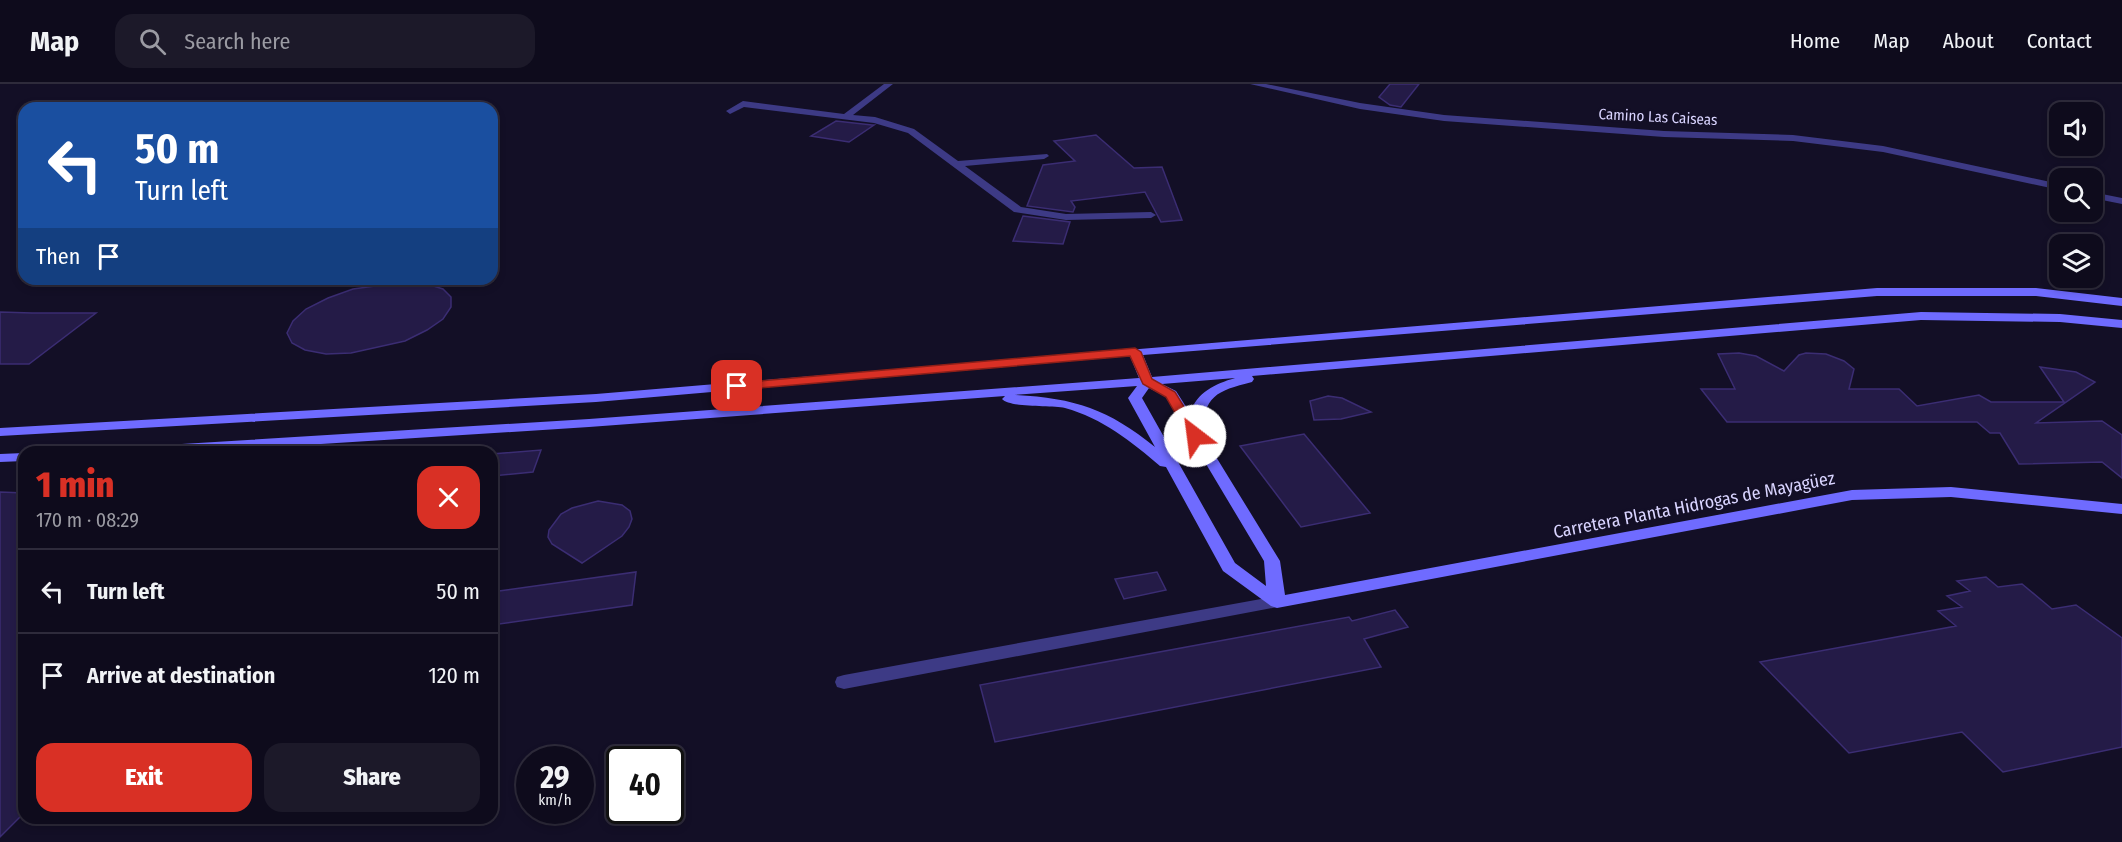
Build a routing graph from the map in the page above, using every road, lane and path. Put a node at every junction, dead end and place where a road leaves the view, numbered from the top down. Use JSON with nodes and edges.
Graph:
{"nodes":[{"id":1,"x":889,"y":84,"type":"edge"},
{"id":2,"x":1254,"y":84,"type":"edge"},
{"id":3,"x":730,"y":111,"type":"dead end"},
{"id":4,"x":847,"y":116,"type":"junction"},
{"id":5,"x":955,"y":164,"type":"junction"},
{"id":6,"x":1054,"y":164,"type":"dead end"},
{"id":7,"x":2049,"y":185,"type":"edge"},
{"id":8,"x":2103,"y":197,"type":"edge"},
{"id":9,"x":2122,"y":201,"type":"edge"},
{"id":10,"x":1151,"y":215,"type":"dead end"},
{"id":11,"x":2122,"y":302,"type":"edge"},
{"id":12,"x":2122,"y":324,"type":"edge"},
{"id":13,"x":1135,"y":352,"type":"junction"},
{"id":14,"x":1287,"y":369,"type":"junction"},
{"id":15,"x":1147,"y":381,"type":"junction"},
{"id":16,"x":958,"y":395,"type":"junction"},
{"id":17,"x":490,"y":405,"type":"junction"},
{"id":18,"x":477,"y":430,"type":"junction"},
{"id":19,"x":0,"y":432,"type":"edge"},
{"id":20,"x":1195,"y":436,"type":"junction"},
{"id":21,"x":214,"y":446,"type":"edge"},
{"id":22,"x":18,"y":457,"type":"edge"},
{"id":23,"x":0,"y":458,"type":"edge"},
{"id":24,"x":1174,"y":472,"type":"junction"},
{"id":25,"x":2122,"y":509,"type":"edge"},
{"id":26,"x":1277,"y":602,"type":"junction"},
{"id":27,"x":844,"y":682,"type":"dead end"}],
"edges":[{"from":1,"to":4,"type":"street"},
{"from":2,"to":7,"type":"street","name":"Camino Las Caiseas"},
{"from":3,"to":4,"type":"street"},
{"from":4,"to":5,"type":"street"},
{"from":5,"to":6,"type":"street"},
{"from":5,"to":10,"type":"street"},
{"from":8,"to":9,"type":"street"},
{"from":11,"to":13,"type":"street"},
{"from":12,"to":14,"type":"street"},
{"from":13,"to":15,"type":"street"},
{"from":13,"to":17,"type":"street"},
{"from":14,"to":15,"type":"street"},
{"from":14,"to":20,"type":"street"},
{"from":15,"to":16,"type":"street"},
{"from":15,"to":20,"type":"street"},
{"from":15,"to":24,"type":"street"},
{"from":16,"to":18,"type":"street"},
{"from":16,"to":24,"type":"street"},
{"from":17,"to":18,"type":"street"},
{"from":17,"to":19,"type":"street"},
{"from":18,"to":21,"type":"street"},
{"from":20,"to":26,"type":"street"},
{"from":22,"to":23,"type":"street"},
{"from":24,"to":26,"type":"street"},
{"from":25,"to":26,"type":"street","name":"Carretera Planta Hidrogas de Mayagüez"},
{"from":26,"to":27,"type":"street"}]}
